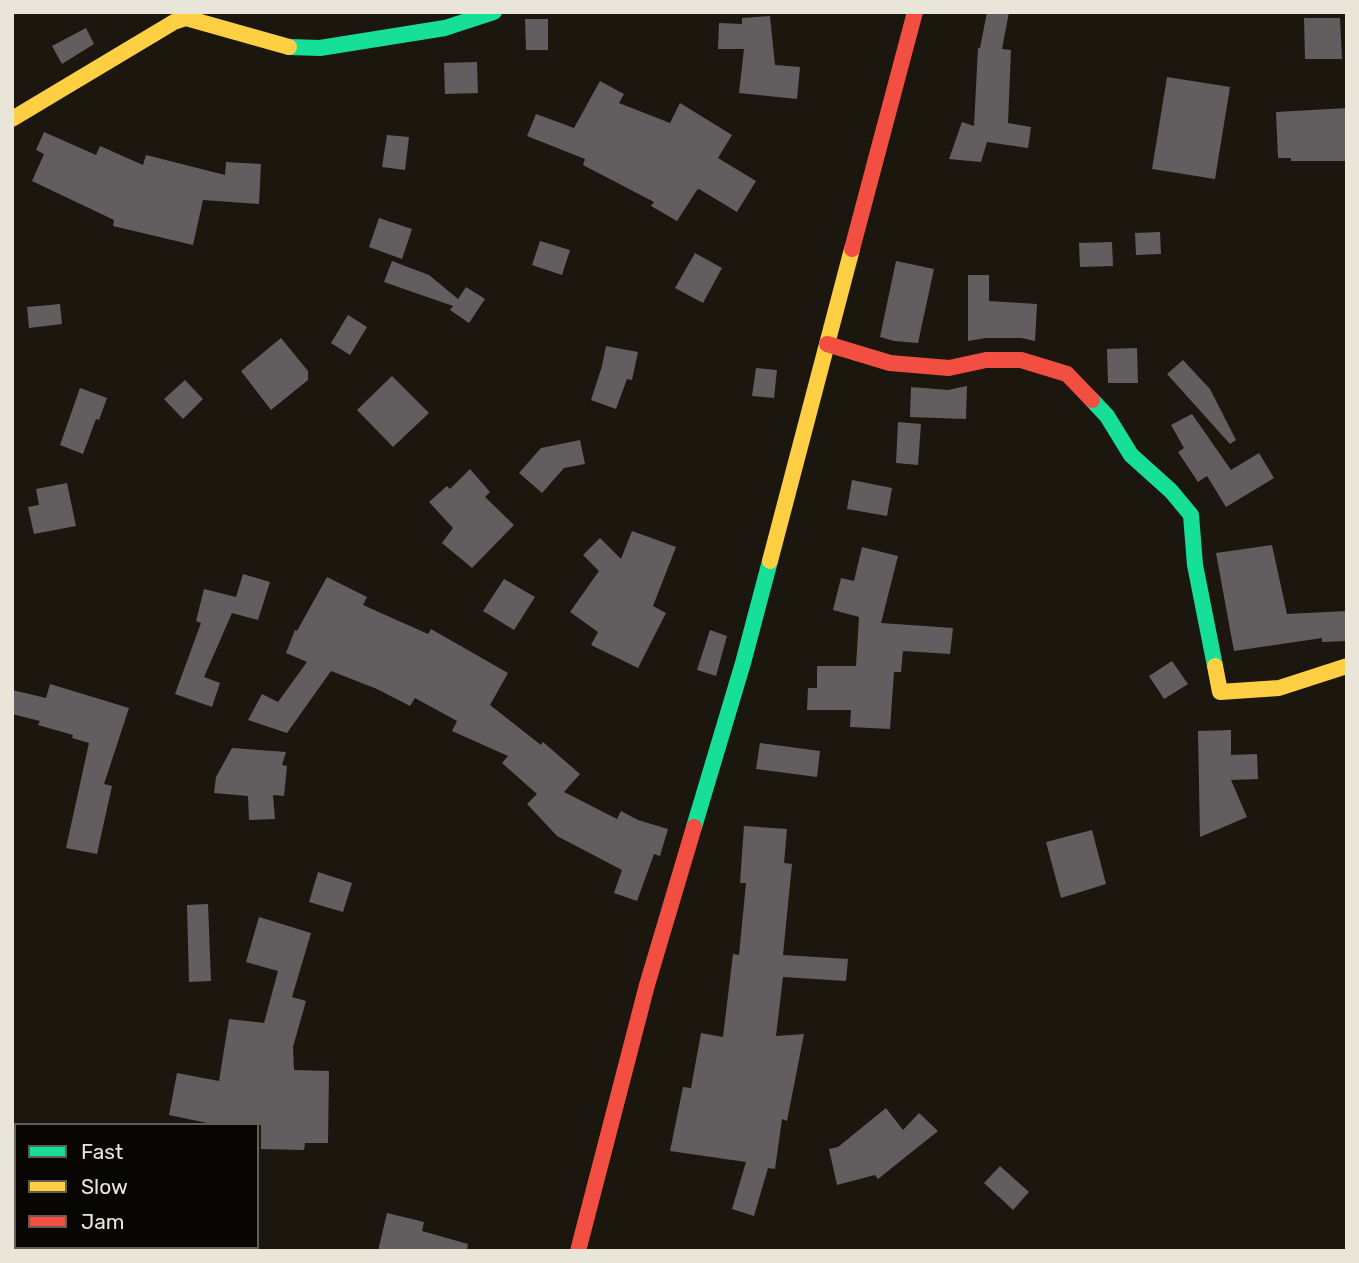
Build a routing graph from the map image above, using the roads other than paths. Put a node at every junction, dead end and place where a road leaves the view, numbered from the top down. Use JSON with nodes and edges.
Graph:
{"nodes":[{"id":1,"x":494,"y":12,"type":"edge"},
{"id":2,"x":915,"y":12,"type":"edge"},
{"id":3,"x":12,"y":119,"type":"edge"},
{"id":4,"x":827,"y":344,"type":"junction"},
{"id":5,"x":1347,"y":666,"type":"edge"},
{"id":6,"x":578,"y":1251,"type":"edge"}],
"edges":[{"from":1,"to":3,"type":"street"},
{"from":2,"to":4,"type":"street"},
{"from":4,"to":5,"type":"street"},
{"from":4,"to":6,"type":"street"}]}
